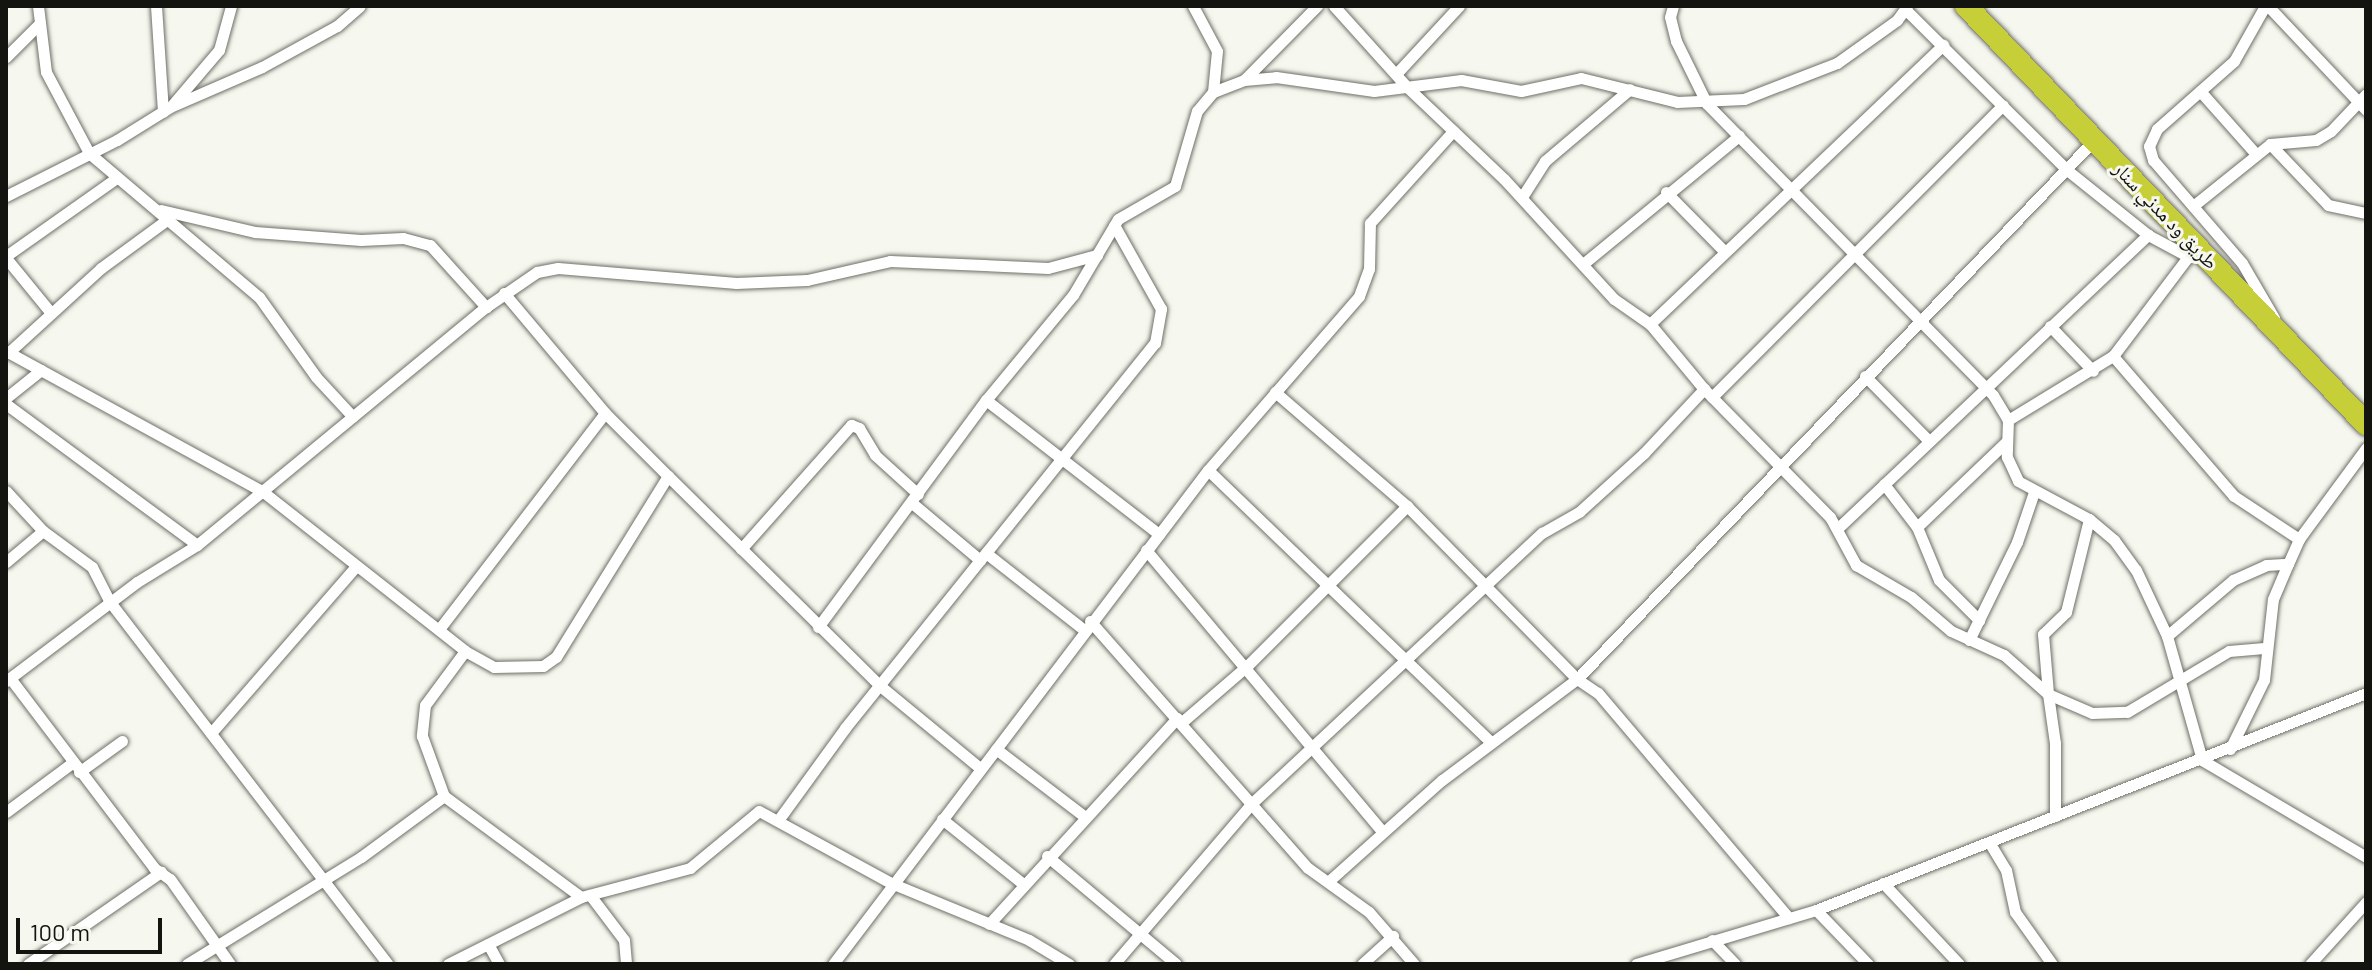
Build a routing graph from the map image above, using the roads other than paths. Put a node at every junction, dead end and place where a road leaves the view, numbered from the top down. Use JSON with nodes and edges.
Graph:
{"nodes":[{"id":1,"x":38,"y":6,"type":"edge"},
{"id":2,"x":156,"y":6,"type":"edge"},
{"id":3,"x":231,"y":6,"type":"edge"},
{"id":4,"x":360,"y":6,"type":"edge"},
{"id":5,"x":1193,"y":6,"type":"edge"},
{"id":6,"x":1317,"y":6,"type":"edge"},
{"id":7,"x":1334,"y":6,"type":"edge"},
{"id":8,"x":1459,"y":6,"type":"edge"},
{"id":9,"x":1673,"y":6,"type":"edge"},
{"id":10,"x":1966,"y":6,"type":"edge"},
{"id":11,"x":2266,"y":6,"type":"edge"},
{"id":12,"x":1907,"y":8,"type":"edge"},
{"id":13,"x":39,"y":24,"type":"junction"},
{"id":14,"x":1943,"y":45,"type":"junction"},
{"id":15,"x":6,"y":57,"type":"edge"},
{"id":16,"x":1396,"y":74,"type":"junction"},
{"id":17,"x":1244,"y":80,"type":"junction"},
{"id":18,"x":1406,"y":86,"type":"junction"},
{"id":19,"x":1630,"y":89,"type":"junction"},
{"id":20,"x":2200,"y":91,"type":"junction"},
{"id":21,"x":1213,"y":92,"type":"junction"},
{"id":22,"x":2364,"y":102,"type":"edge"},
{"id":23,"x":1707,"y":104,"type":"junction"},
{"id":24,"x":2003,"y":105,"type":"junction"},
{"id":25,"x":166,"y":109,"type":"junction"},
{"id":26,"x":1453,"y":131,"type":"junction"},
{"id":27,"x":1739,"y":136,"type":"junction"},
{"id":28,"x":2094,"y":140,"type":"junction"},
{"id":29,"x":2270,"y":144,"type":"junction"},
{"id":30,"x":89,"y":153,"type":"junction"},
{"id":31,"x":2255,"y":153,"type":"junction"},
{"id":32,"x":2067,"y":170,"type":"junction"},
{"id":33,"x":115,"y":179,"type":"junction"},
{"id":34,"x":1792,"y":188,"type":"junction"},
{"id":35,"x":1666,"y":192,"type":"junction"},
{"id":36,"x":6,"y":196,"type":"edge"},
{"id":37,"x":1522,"y":197,"type":"junction"},
{"id":38,"x":2193,"y":206,"type":"junction"},
{"id":39,"x":156,"y":209,"type":"junction"},
{"id":40,"x":2366,"y":213,"type":"edge"},
{"id":41,"x":168,"y":219,"type":"junction"},
{"id":42,"x":1113,"y":225,"type":"junction"},
{"id":43,"x":2148,"y":235,"type":"junction"},
{"id":44,"x":2192,"y":251,"type":"junction"},
{"id":45,"x":1725,"y":252,"type":"junction"},
{"id":46,"x":1097,"y":255,"type":"junction"},
{"id":47,"x":1853,"y":255,"type":"junction"},
{"id":48,"x":6,"y":257,"type":"edge"},
{"id":49,"x":1583,"y":264,"type":"junction"},
{"id":50,"x":504,"y":293,"type":"junction"},
{"id":51,"x":486,"y":307,"type":"junction"},
{"id":52,"x":51,"y":313,"type":"junction"},
{"id":53,"x":1918,"y":323,"type":"junction"},
{"id":54,"x":1650,"y":324,"type":"junction"},
{"id":55,"x":2050,"y":326,"type":"junction"},
{"id":56,"x":2284,"y":339,"type":"junction"},
{"id":57,"x":7,"y":352,"type":"edge"},
{"id":58,"x":2113,"y":356,"type":"junction"},
{"id":59,"x":41,"y":370,"type":"junction"},
{"id":60,"x":2093,"y":371,"type":"junction"},
{"id":61,"x":1865,"y":376,"type":"junction"},
{"id":62,"x":1984,"y":385,"type":"junction"},
{"id":63,"x":1275,"y":392,"type":"junction"},
{"id":64,"x":1708,"y":393,"type":"junction"},
{"id":65,"x":6,"y":398,"type":"edge"},
{"id":66,"x":986,"y":400,"type":"junction"},
{"id":67,"x":6,"y":404,"type":"edge"},
{"id":68,"x":605,"y":413,"type":"junction"},
{"id":69,"x":353,"y":417,"type":"junction"},
{"id":70,"x":2008,"y":420,"type":"junction"},
{"id":71,"x":2366,"y":424,"type":"edge"},
{"id":72,"x":1929,"y":441,"type":"junction"},
{"id":73,"x":2006,"y":442,"type":"junction"},
{"id":74,"x":2366,"y":448,"type":"edge"},
{"id":75,"x":1064,"y":457,"type":"junction"},
{"id":76,"x":1777,"y":464,"type":"junction"},
{"id":77,"x":1208,"y":470,"type":"junction"},
{"id":78,"x":668,"y":476,"type":"junction"},
{"id":79,"x":1884,"y":484,"type":"junction"},
{"id":80,"x":6,"y":491,"type":"edge"},
{"id":81,"x":262,"y":491,"type":"junction"},
{"id":82,"x":2034,"y":492,"type":"junction"},
{"id":83,"x":915,"y":498,"type":"junction"},
{"id":84,"x":1407,"y":506,"type":"junction"},
{"id":85,"x":2089,"y":519,"type":"junction"},
{"id":86,"x":1917,"y":527,"type":"junction"},
{"id":87,"x":1838,"y":528,"type":"junction"},
{"id":88,"x":43,"y":531,"type":"junction"},
{"id":89,"x":1159,"y":534,"type":"junction"},
{"id":90,"x":2299,"y":539,"type":"junction"},
{"id":91,"x":197,"y":545,"type":"junction"},
{"id":92,"x":741,"y":549,"type":"junction"},
{"id":93,"x":1146,"y":550,"type":"junction"},
{"id":94,"x":983,"y":556,"type":"junction"},
{"id":95,"x":6,"y":562,"type":"edge"},
{"id":96,"x":2288,"y":564,"type":"junction"},
{"id":97,"x":356,"y":566,"type":"junction"},
{"id":98,"x":1329,"y":582,"type":"junction"},
{"id":99,"x":1485,"y":585,"type":"junction"},
{"id":100,"x":110,"y":602,"type":"junction"},
{"id":101,"x":1979,"y":620,"type":"junction"},
{"id":102,"x":1086,"y":625,"type":"junction"},
{"id":103,"x":818,"y":627,"type":"junction"},
{"id":104,"x":440,"y":628,"type":"junction"},
{"id":105,"x":2167,"y":636,"type":"junction"},
{"id":106,"x":1969,"y":640,"type":"junction"},
{"id":107,"x":2267,"y":648,"type":"junction"},
{"id":108,"x":465,"y":651,"type":"junction"},
{"id":109,"x":1406,"y":658,"type":"junction"},
{"id":110,"x":1248,"y":665,"type":"junction"},
{"id":111,"x":7,"y":679,"type":"edge"},
{"id":112,"x":1577,"y":679,"type":"junction"},
{"id":113,"x":2180,"y":679,"type":"junction"},
{"id":114,"x":879,"y":685,"type":"junction"},
{"id":115,"x":2366,"y":693,"type":"edge"},
{"id":116,"x":2048,"y":694,"type":"junction"},
{"id":117,"x":1180,"y":720,"type":"junction"},
{"id":118,"x":211,"y":733,"type":"junction"},
{"id":119,"x":122,"y":741,"type":"dead end"},
{"id":120,"x":1491,"y":742,"type":"junction"},
{"id":121,"x":996,"y":749,"type":"junction"},
{"id":122,"x":1314,"y":749,"type":"junction"},
{"id":123,"x":2230,"y":749,"type":"junction"},
{"id":124,"x":2202,"y":760,"type":"junction"},
{"id":125,"x":75,"y":768,"type":"junction"},
{"id":126,"x":980,"y":768,"type":"junction"},
{"id":127,"x":444,"y":796,"type":"junction"},
{"id":128,"x":1251,"y":804,"type":"junction"},
{"id":129,"x":6,"y":812,"type":"edge"},
{"id":130,"x":1084,"y":816,"type":"junction"},
{"id":131,"x":2055,"y":816,"type":"junction"},
{"id":132,"x":779,"y":819,"type":"junction"},
{"id":133,"x":942,"y":819,"type":"junction"},
{"id":134,"x":1383,"y":832,"type":"junction"},
{"id":135,"x":1989,"y":842,"type":"junction"},
{"id":136,"x":1047,"y":856,"type":"junction"},
{"id":137,"x":2366,"y":857,"type":"edge"},
{"id":138,"x":161,"y":872,"type":"junction"},
{"id":139,"x":1330,"y":880,"type":"junction"},
{"id":140,"x":324,"y":881,"type":"junction"},
{"id":141,"x":891,"y":883,"type":"junction"},
{"id":142,"x":1022,"y":883,"type":"junction"},
{"id":143,"x":1883,"y":883,"type":"junction"},
{"id":144,"x":586,"y":896,"type":"junction"},
{"id":145,"x":2366,"y":902,"type":"edge"},
{"id":146,"x":1816,"y":910,"type":"junction"},
{"id":147,"x":1789,"y":918,"type":"junction"},
{"id":148,"x":989,"y":924,"type":"junction"},
{"id":149,"x":1141,"y":933,"type":"junction"},
{"id":150,"x":1393,"y":936,"type":"junction"},
{"id":151,"x":1712,"y":940,"type":"junction"},
{"id":152,"x":488,"y":944,"type":"junction"},
{"id":153,"x":217,"y":946,"type":"junction"},
{"id":154,"x":28,"y":964,"type":"edge"},
{"id":155,"x":187,"y":964,"type":"edge"},
{"id":156,"x":230,"y":964,"type":"edge"},
{"id":157,"x":388,"y":964,"type":"edge"},
{"id":158,"x":448,"y":964,"type":"edge"},
{"id":159,"x":499,"y":964,"type":"edge"},
{"id":160,"x":626,"y":964,"type":"edge"},
{"id":161,"x":833,"y":964,"type":"edge"},
{"id":162,"x":1069,"y":964,"type":"edge"},
{"id":163,"x":1114,"y":964,"type":"edge"},
{"id":164,"x":1176,"y":964,"type":"edge"},
{"id":165,"x":1362,"y":964,"type":"edge"},
{"id":166,"x":1414,"y":964,"type":"edge"},
{"id":167,"x":1636,"y":964,"type":"edge"},
{"id":168,"x":1735,"y":964,"type":"edge"},
{"id":169,"x":1868,"y":964,"type":"edge"},
{"id":170,"x":1959,"y":964,"type":"edge"},
{"id":171,"x":2052,"y":964,"type":"edge"},
{"id":172,"x":2310,"y":964,"type":"edge"}],
"edges":[{"from":1,"to":13,"type":"street"},
{"from":2,"to":25,"type":"street"},
{"from":3,"to":25,"type":"street"},
{"from":4,"to":25,"type":"street"},
{"from":5,"to":21,"type":"street"},
{"from":6,"to":17,"type":"street"},
{"from":7,"to":16,"type":"street"},
{"from":8,"to":16,"type":"street"},
{"from":9,"to":23,"type":"street"},
{"from":10,"to":28,"type":"highway","name":"طريق ود مدني سنار"},
{"from":11,"to":20,"type":"street"},
{"from":11,"to":22,"type":"street"},
{"from":12,"to":14,"type":"street"},
{"from":12,"to":23,"type":"street"},
{"from":13,"to":15,"type":"street"},
{"from":13,"to":30,"type":"street"},
{"from":14,"to":24,"type":"street"},
{"from":14,"to":34,"type":"street"},
{"from":16,"to":18,"type":"street"},
{"from":17,"to":18,"type":"street"},
{"from":17,"to":21,"type":"street"},
{"from":18,"to":19,"type":"street"},
{"from":18,"to":26,"type":"street"},
{"from":19,"to":23,"type":"street"},
{"from":19,"to":37,"type":"street"},
{"from":20,"to":31,"type":"street"},
{"from":20,"to":38,"type":"street"},
{"from":21,"to":42,"type":"street"},
{"from":22,"to":29,"type":"street"},
{"from":23,"to":27,"type":"street"},
{"from":24,"to":32,"type":"street"},
{"from":24,"to":47,"type":"street"},
{"from":25,"to":30,"type":"street"},
{"from":26,"to":37,"type":"street"},
{"from":26,"to":63,"type":"street"},
{"from":27,"to":34,"type":"street"},
{"from":27,"to":35,"type":"street"},
{"from":28,"to":32,"type":"street"},
{"from":28,"to":44,"type":"highway","name":"طريق ود مدني سنار"},
{"from":29,"to":31,"type":"street"},
{"from":29,"to":40,"type":"street"},
{"from":30,"to":33,"type":"street"},
{"from":30,"to":36,"type":"street"},
{"from":31,"to":38,"type":"street"},
{"from":32,"to":43,"type":"street"},
{"from":32,"to":53,"type":"street"},
{"from":33,"to":39,"type":"street"},
{"from":33,"to":48,"type":"street"},
{"from":34,"to":45,"type":"street"},
{"from":34,"to":47,"type":"street"},
{"from":35,"to":45,"type":"street"},
{"from":35,"to":49,"type":"street"},
{"from":37,"to":49,"type":"street"},
{"from":38,"to":56,"type":"street"},
{"from":39,"to":41,"type":"street"},
{"from":39,"to":51,"type":"street"},
{"from":41,"to":52,"type":"street"},
{"from":41,"to":69,"type":"street"},
{"from":42,"to":46,"type":"street"},
{"from":42,"to":75,"type":"street"},
{"from":43,"to":44,"type":"street"},
{"from":43,"to":55,"type":"street"},
{"from":44,"to":56,"type":"highway","name":"طريق ود مدني سنار"},
{"from":44,"to":58,"type":"street"},
{"from":45,"to":54,"type":"street"},
{"from":46,"to":50,"type":"street"},
{"from":46,"to":66,"type":"street"},
{"from":47,"to":53,"type":"street"},
{"from":47,"to":64,"type":"street"},
{"from":48,"to":52,"type":"street"},
{"from":49,"to":54,"type":"street"},
{"from":50,"to":51,"type":"street"},
{"from":50,"to":68,"type":"street"},
{"from":51,"to":69,"type":"street"},
{"from":52,"to":57,"type":"street"},
{"from":53,"to":61,"type":"street"},
{"from":53,"to":62,"type":"street"},
{"from":54,"to":64,"type":"street"},
{"from":55,"to":60,"type":"street"},
{"from":55,"to":62,"type":"street"},
{"from":56,"to":71,"type":"highway","name":"طريق ود مدني سنار"},
{"from":57,"to":59,"type":"street"},
{"from":58,"to":60,"type":"street"},
{"from":58,"to":90,"type":"street"},
{"from":59,"to":65,"type":"street"},
{"from":59,"to":81,"type":"street"},
{"from":60,"to":70,"type":"street"},
{"from":61,"to":72,"type":"street"},
{"from":61,"to":76,"type":"street"},
{"from":62,"to":70,"type":"street"},
{"from":62,"to":72,"type":"street"},
{"from":63,"to":77,"type":"street"},
{"from":63,"to":84,"type":"street"},
{"from":64,"to":76,"type":"street"},
{"from":64,"to":99,"type":"street"},
{"from":66,"to":75,"type":"street"},
{"from":66,"to":83,"type":"street"},
{"from":67,"to":91,"type":"street"},
{"from":68,"to":78,"type":"street"},
{"from":68,"to":104,"type":"street"},
{"from":69,"to":81,"type":"street"},
{"from":70,"to":73,"type":"street"},
{"from":72,"to":79,"type":"street"},
{"from":73,"to":82,"type":"street"},
{"from":73,"to":86,"type":"street"},
{"from":74,"to":90,"type":"street"},
{"from":75,"to":89,"type":"street"},
{"from":75,"to":94,"type":"street"},
{"from":76,"to":87,"type":"street"},
{"from":76,"to":112,"type":"street"},
{"from":77,"to":89,"type":"street"},
{"from":77,"to":98,"type":"street"},
{"from":78,"to":92,"type":"street"},
{"from":78,"to":108,"type":"street"},
{"from":79,"to":86,"type":"street"},
{"from":79,"to":87,"type":"street"},
{"from":80,"to":88,"type":"street"},
{"from":81,"to":91,"type":"street"},
{"from":81,"to":97,"type":"street"},
{"from":82,"to":85,"type":"street"},
{"from":82,"to":101,"type":"street"},
{"from":83,"to":92,"type":"street"},
{"from":83,"to":94,"type":"street"},
{"from":83,"to":103,"type":"street"},
{"from":84,"to":98,"type":"street"},
{"from":84,"to":99,"type":"street"},
{"from":85,"to":105,"type":"street"},
{"from":85,"to":116,"type":"street"},
{"from":86,"to":101,"type":"street"},
{"from":87,"to":106,"type":"street"},
{"from":88,"to":95,"type":"street"},
{"from":88,"to":100,"type":"street"},
{"from":89,"to":93,"type":"street"},
{"from":90,"to":96,"type":"street"},
{"from":91,"to":100,"type":"street"},
{"from":92,"to":103,"type":"street"},
{"from":93,"to":102,"type":"street"},
{"from":93,"to":110,"type":"street"},
{"from":94,"to":102,"type":"street"},
{"from":94,"to":114,"type":"street"},
{"from":96,"to":105,"type":"street"},
{"from":96,"to":107,"type":"street"},
{"from":97,"to":104,"type":"street"},
{"from":97,"to":118,"type":"street"},
{"from":98,"to":109,"type":"street"},
{"from":98,"to":110,"type":"street"},
{"from":99,"to":109,"type":"street"},
{"from":99,"to":112,"type":"street"},
{"from":100,"to":111,"type":"street"},
{"from":100,"to":118,"type":"street"},
{"from":101,"to":106,"type":"street"},
{"from":102,"to":117,"type":"street"},
{"from":102,"to":121,"type":"street"},
{"from":103,"to":114,"type":"street"},
{"from":104,"to":108,"type":"street"},
{"from":105,"to":113,"type":"street"},
{"from":106,"to":116,"type":"street"},
{"from":107,"to":113,"type":"street"},
{"from":107,"to":123,"type":"street"},
{"from":108,"to":127,"type":"street"},
{"from":109,"to":120,"type":"street"},
{"from":109,"to":122,"type":"street"},
{"from":110,"to":117,"type":"street"},
{"from":110,"to":122,"type":"street"},
{"from":111,"to":125,"type":"street"},
{"from":112,"to":120,"type":"street"},
{"from":112,"to":147,"type":"street"},
{"from":113,"to":116,"type":"street"},
{"from":113,"to":124,"type":"street"},
{"from":114,"to":126,"type":"street"},
{"from":114,"to":132,"type":"street"},
{"from":115,"to":123,"type":"street"},
{"from":116,"to":131,"type":"street"},
{"from":117,"to":128,"type":"street"},
{"from":117,"to":130,"type":"street"},
{"from":118,"to":140,"type":"street"},
{"from":119,"to":125,"type":"street"},
{"from":120,"to":134,"type":"street"},
{"from":121,"to":126,"type":"street"},
{"from":121,"to":130,"type":"street"},
{"from":122,"to":128,"type":"street"},
{"from":122,"to":134,"type":"street"},
{"from":123,"to":124,"type":"street"},
{"from":124,"to":131,"type":"street"},
{"from":124,"to":137,"type":"street"},
{"from":125,"to":129,"type":"street"},
{"from":125,"to":138,"type":"street"},
{"from":126,"to":133,"type":"street"},
{"from":127,"to":140,"type":"street"},
{"from":127,"to":144,"type":"street"},
{"from":128,"to":139,"type":"street"},
{"from":128,"to":149,"type":"street"},
{"from":130,"to":136,"type":"street"},
{"from":131,"to":135,"type":"street"},
{"from":132,"to":141,"type":"street"},
{"from":132,"to":144,"type":"street"},
{"from":133,"to":141,"type":"street"},
{"from":133,"to":142,"type":"street"},
{"from":134,"to":139,"type":"street"},
{"from":135,"to":143,"type":"street"},
{"from":135,"to":171,"type":"street"},
{"from":136,"to":142,"type":"street"},
{"from":136,"to":149,"type":"street"},
{"from":138,"to":153,"type":"street"},
{"from":138,"to":154,"type":"street"},
{"from":139,"to":150,"type":"street"},
{"from":140,"to":153,"type":"street"},
{"from":140,"to":157,"type":"street"},
{"from":141,"to":148,"type":"street"},
{"from":141,"to":161,"type":"street"},
{"from":142,"to":148,"type":"street"},
{"from":143,"to":146,"type":"street"},
{"from":143,"to":170,"type":"street"},
{"from":144,"to":152,"type":"street"},
{"from":144,"to":160,"type":"street"},
{"from":145,"to":172,"type":"street"},
{"from":146,"to":147,"type":"street"},
{"from":146,"to":169,"type":"street"},
{"from":147,"to":151,"type":"street"},
{"from":148,"to":162,"type":"street"},
{"from":149,"to":163,"type":"street"},
{"from":149,"to":164,"type":"street"},
{"from":150,"to":165,"type":"street"},
{"from":150,"to":166,"type":"street"},
{"from":151,"to":167,"type":"street"},
{"from":151,"to":168,"type":"street"},
{"from":152,"to":158,"type":"street"},
{"from":152,"to":159,"type":"street"},
{"from":153,"to":155,"type":"street"},
{"from":153,"to":156,"type":"street"}]}
